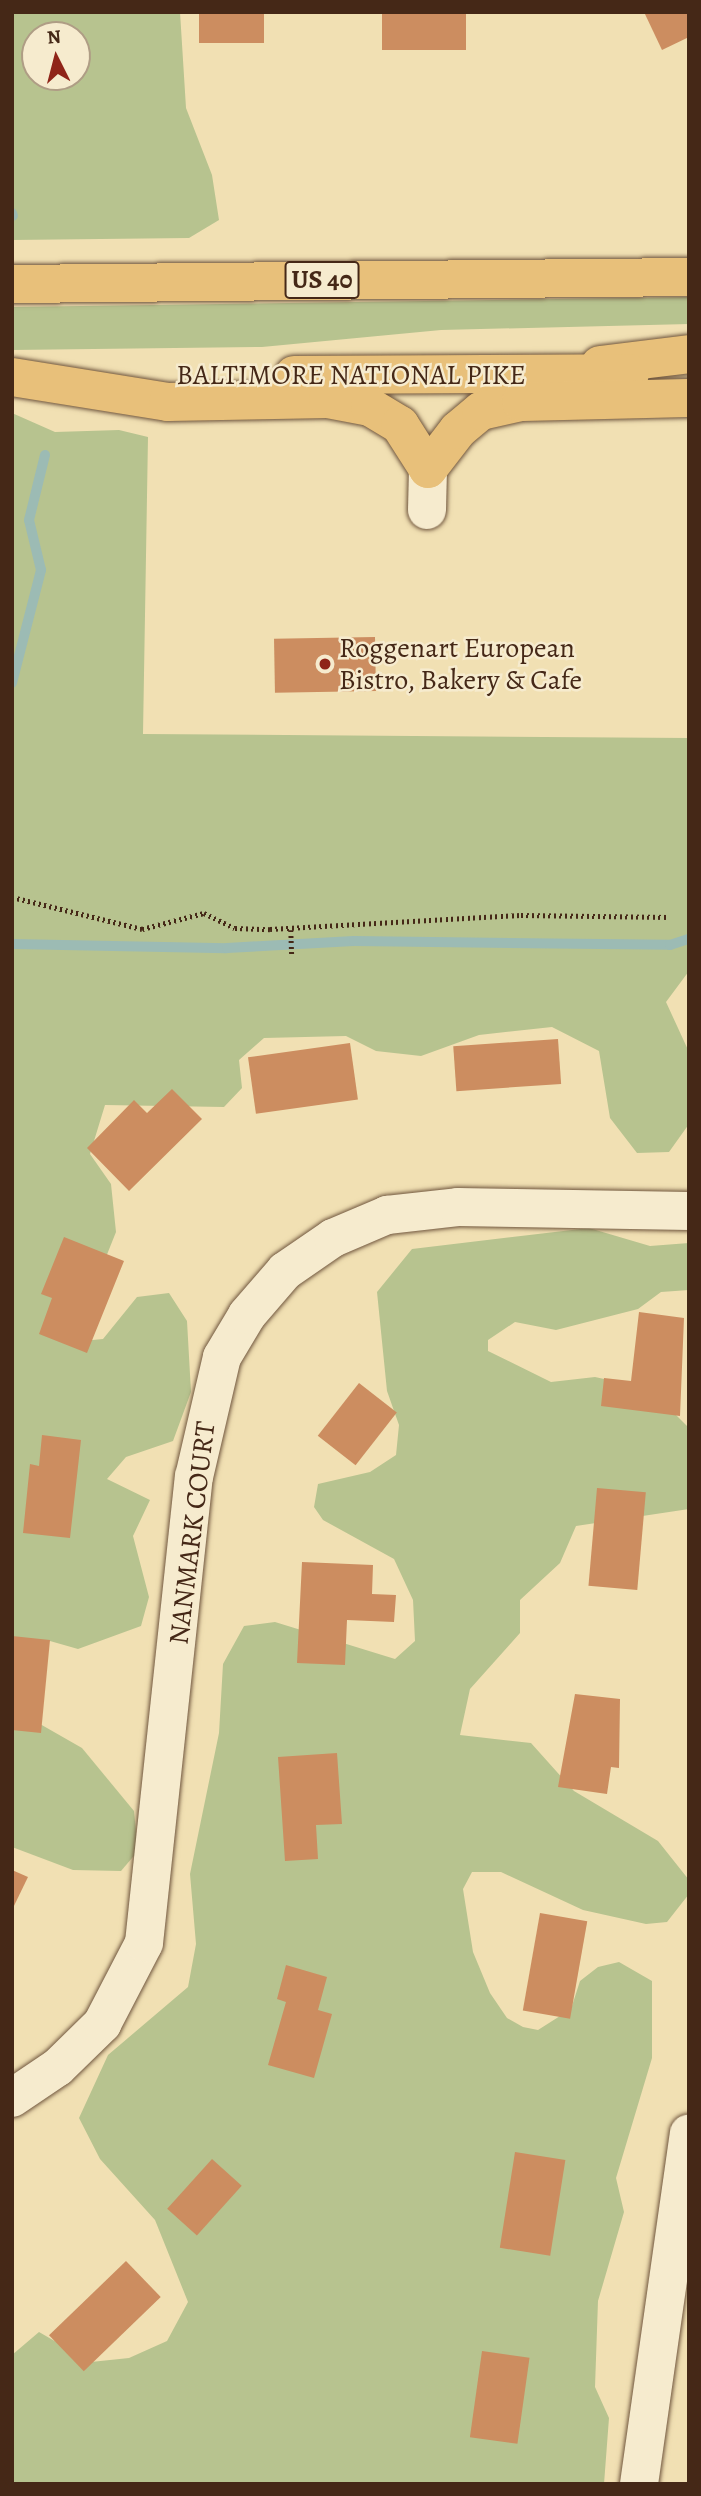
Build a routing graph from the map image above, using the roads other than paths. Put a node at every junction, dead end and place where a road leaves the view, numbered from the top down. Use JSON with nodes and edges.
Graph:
{"nodes":[{"id":1,"x":689,"y":276,"type":"edge"},
{"id":2,"x":12,"y":284,"type":"edge"},
{"id":3,"x":689,"y":354,"type":"edge"},
{"id":4,"x":689,"y":373,"type":"edge"},
{"id":5,"x":522,"y":374,"type":"junction"},
{"id":6,"x":12,"y":377,"type":"edge"},
{"id":7,"x":689,"y":398,"type":"edge"},
{"id":8,"x":428,"y":469,"type":"junction"},
{"id":9,"x":427,"y":510,"type":"dead end"},
{"id":10,"x":689,"y":1211,"type":"edge"},
{"id":11,"x":12,"y":2098,"type":"edge"},
{"id":12,"x":689,"y":2134,"type":"edge"},
{"id":13,"x":639,"y":2484,"type":"edge"}],
"edges":[{"from":1,"to":2,"type":"main road","number":"US 40"},
{"from":3,"to":5,"type":"main road"},
{"from":4,"to":5,"type":"main road","name":"BALTIMORE NATIONAL PIKE"},
{"from":5,"to":6,"type":"main road","name":"BALTIMORE NATIONAL PIKE"},
{"from":6,"to":8,"type":"main road"},
{"from":7,"to":8,"type":"main road"},
{"from":8,"to":9,"type":"street"},
{"from":10,"to":11,"type":"street","name":"NANMARK COURT"},
{"from":12,"to":13,"type":"street"}]}
